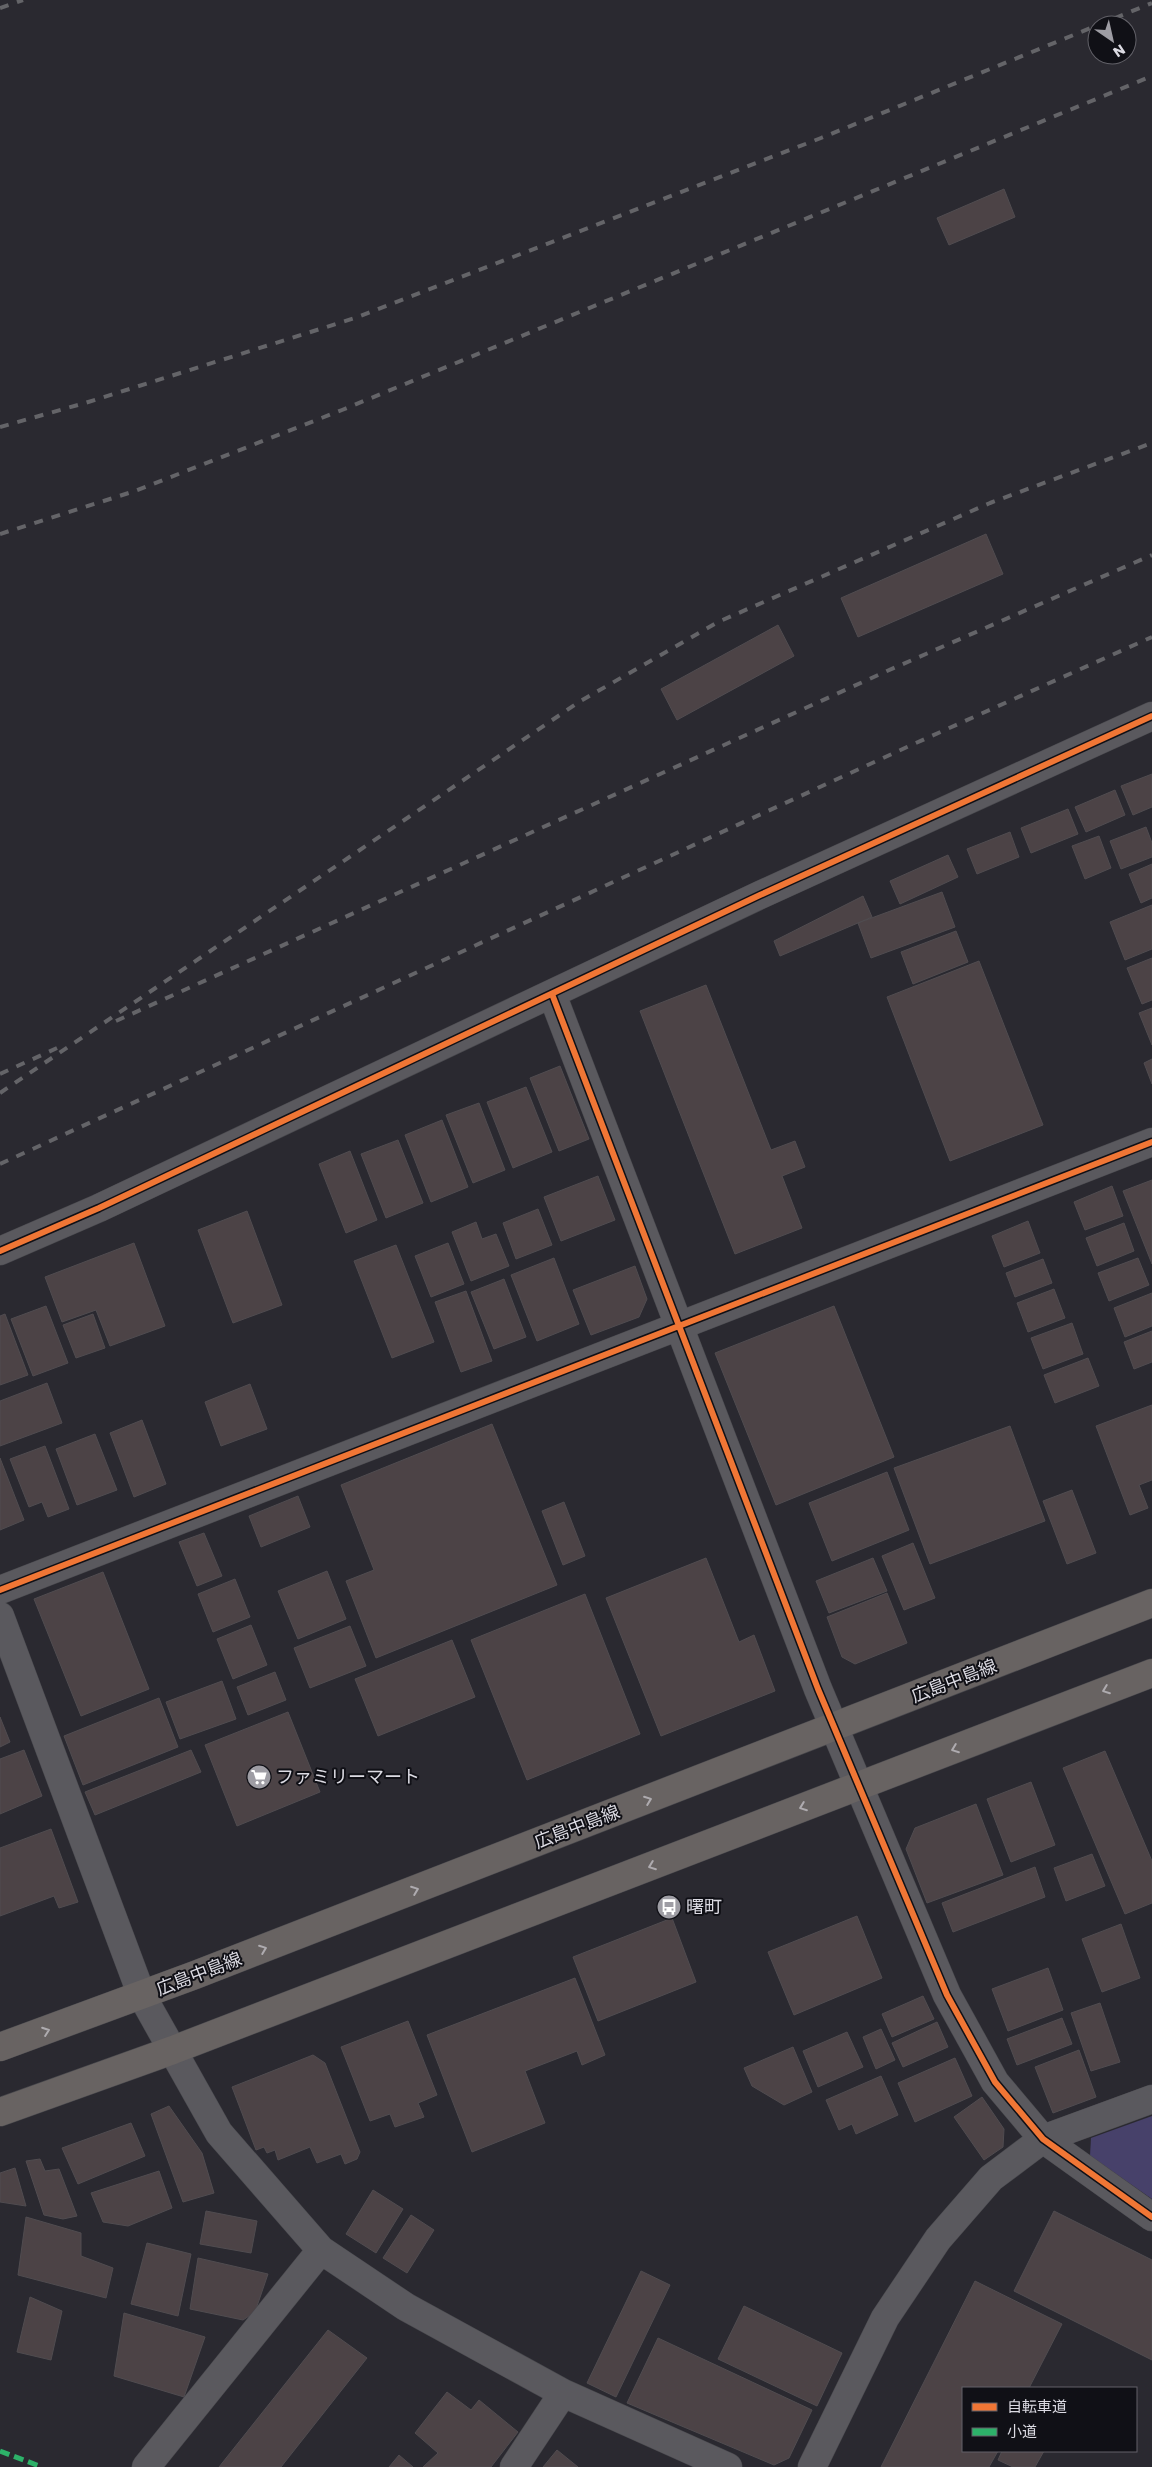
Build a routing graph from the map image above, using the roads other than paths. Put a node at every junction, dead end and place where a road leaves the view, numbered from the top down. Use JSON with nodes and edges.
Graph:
{"nodes":[{"id":1,"x":1152,"y":716,"type":"edge"},
{"id":2,"x":552,"y":994,"type":"junction"},
{"id":3,"x":1152,"y":1142,"type":"edge"},
{"id":4,"x":0,"y":1251,"type":"edge"},
{"id":5,"x":680,"y":1326,"type":"junction"},
{"id":6,"x":0,"y":1590,"type":"edge"},
{"id":7,"x":1152,"y":1603,"type":"edge"},
{"id":8,"x":0,"y":1616,"type":"edge"},
{"id":9,"x":1152,"y":1673,"type":"edge"},
{"id":10,"x":834,"y":1728,"type":"junction"},
{"id":11,"x":860,"y":1786,"type":"junction"},
{"id":12,"x":142,"y":1996,"type":"junction"},
{"id":13,"x":0,"y":2047,"type":"edge"},
{"id":14,"x":173,"y":2050,"type":"junction"},
{"id":15,"x":1152,"y":2099,"type":"edge"},
{"id":16,"x":0,"y":2112,"type":"edge"},
{"id":17,"x":1043,"y":2139,"type":"junction"},
{"id":18,"x":1152,"y":2217,"type":"edge"},
{"id":19,"x":321,"y":2250,"type":"junction"},
{"id":20,"x":563,"y":2393,"type":"junction"},
{"id":21,"x":146,"y":2467,"type":"edge"},
{"id":22,"x":514,"y":2467,"type":"edge"},
{"id":23,"x":728,"y":2467,"type":"edge"},
{"id":24,"x":812,"y":2467,"type":"edge"}],
"edges":[{"from":1,"to":2,"type":"street"},
{"from":2,"to":4,"type":"street"},
{"from":2,"to":5,"type":"street"},
{"from":3,"to":5,"type":"street"},
{"from":5,"to":6,"type":"street"},
{"from":5,"to":10,"type":"street"},
{"from":7,"to":10,"type":"main road","name":"広島中島線"},
{"from":8,"to":12,"type":"street"},
{"from":9,"to":11,"type":"main road","one_way":true},
{"from":10,"to":11,"type":"street"},
{"from":12,"to":10,"type":"main road","name":"広島中島線","one_way":true},
{"from":11,"to":14,"type":"main road","one_way":true},
{"from":11,"to":17,"type":"street"},
{"from":13,"to":12,"type":"main road","name":"広島中島線","one_way":true},
{"from":12,"to":14,"type":"street"},
{"from":14,"to":16,"type":"main road"},
{"from":14,"to":19,"type":"street"},
{"from":15,"to":17,"type":"street"},
{"from":17,"to":18,"type":"street"},
{"from":17,"to":24,"type":"street"},
{"from":19,"to":20,"type":"street"},
{"from":19,"to":21,"type":"street"},
{"from":20,"to":22,"type":"street"},
{"from":20,"to":23,"type":"street"}]}
